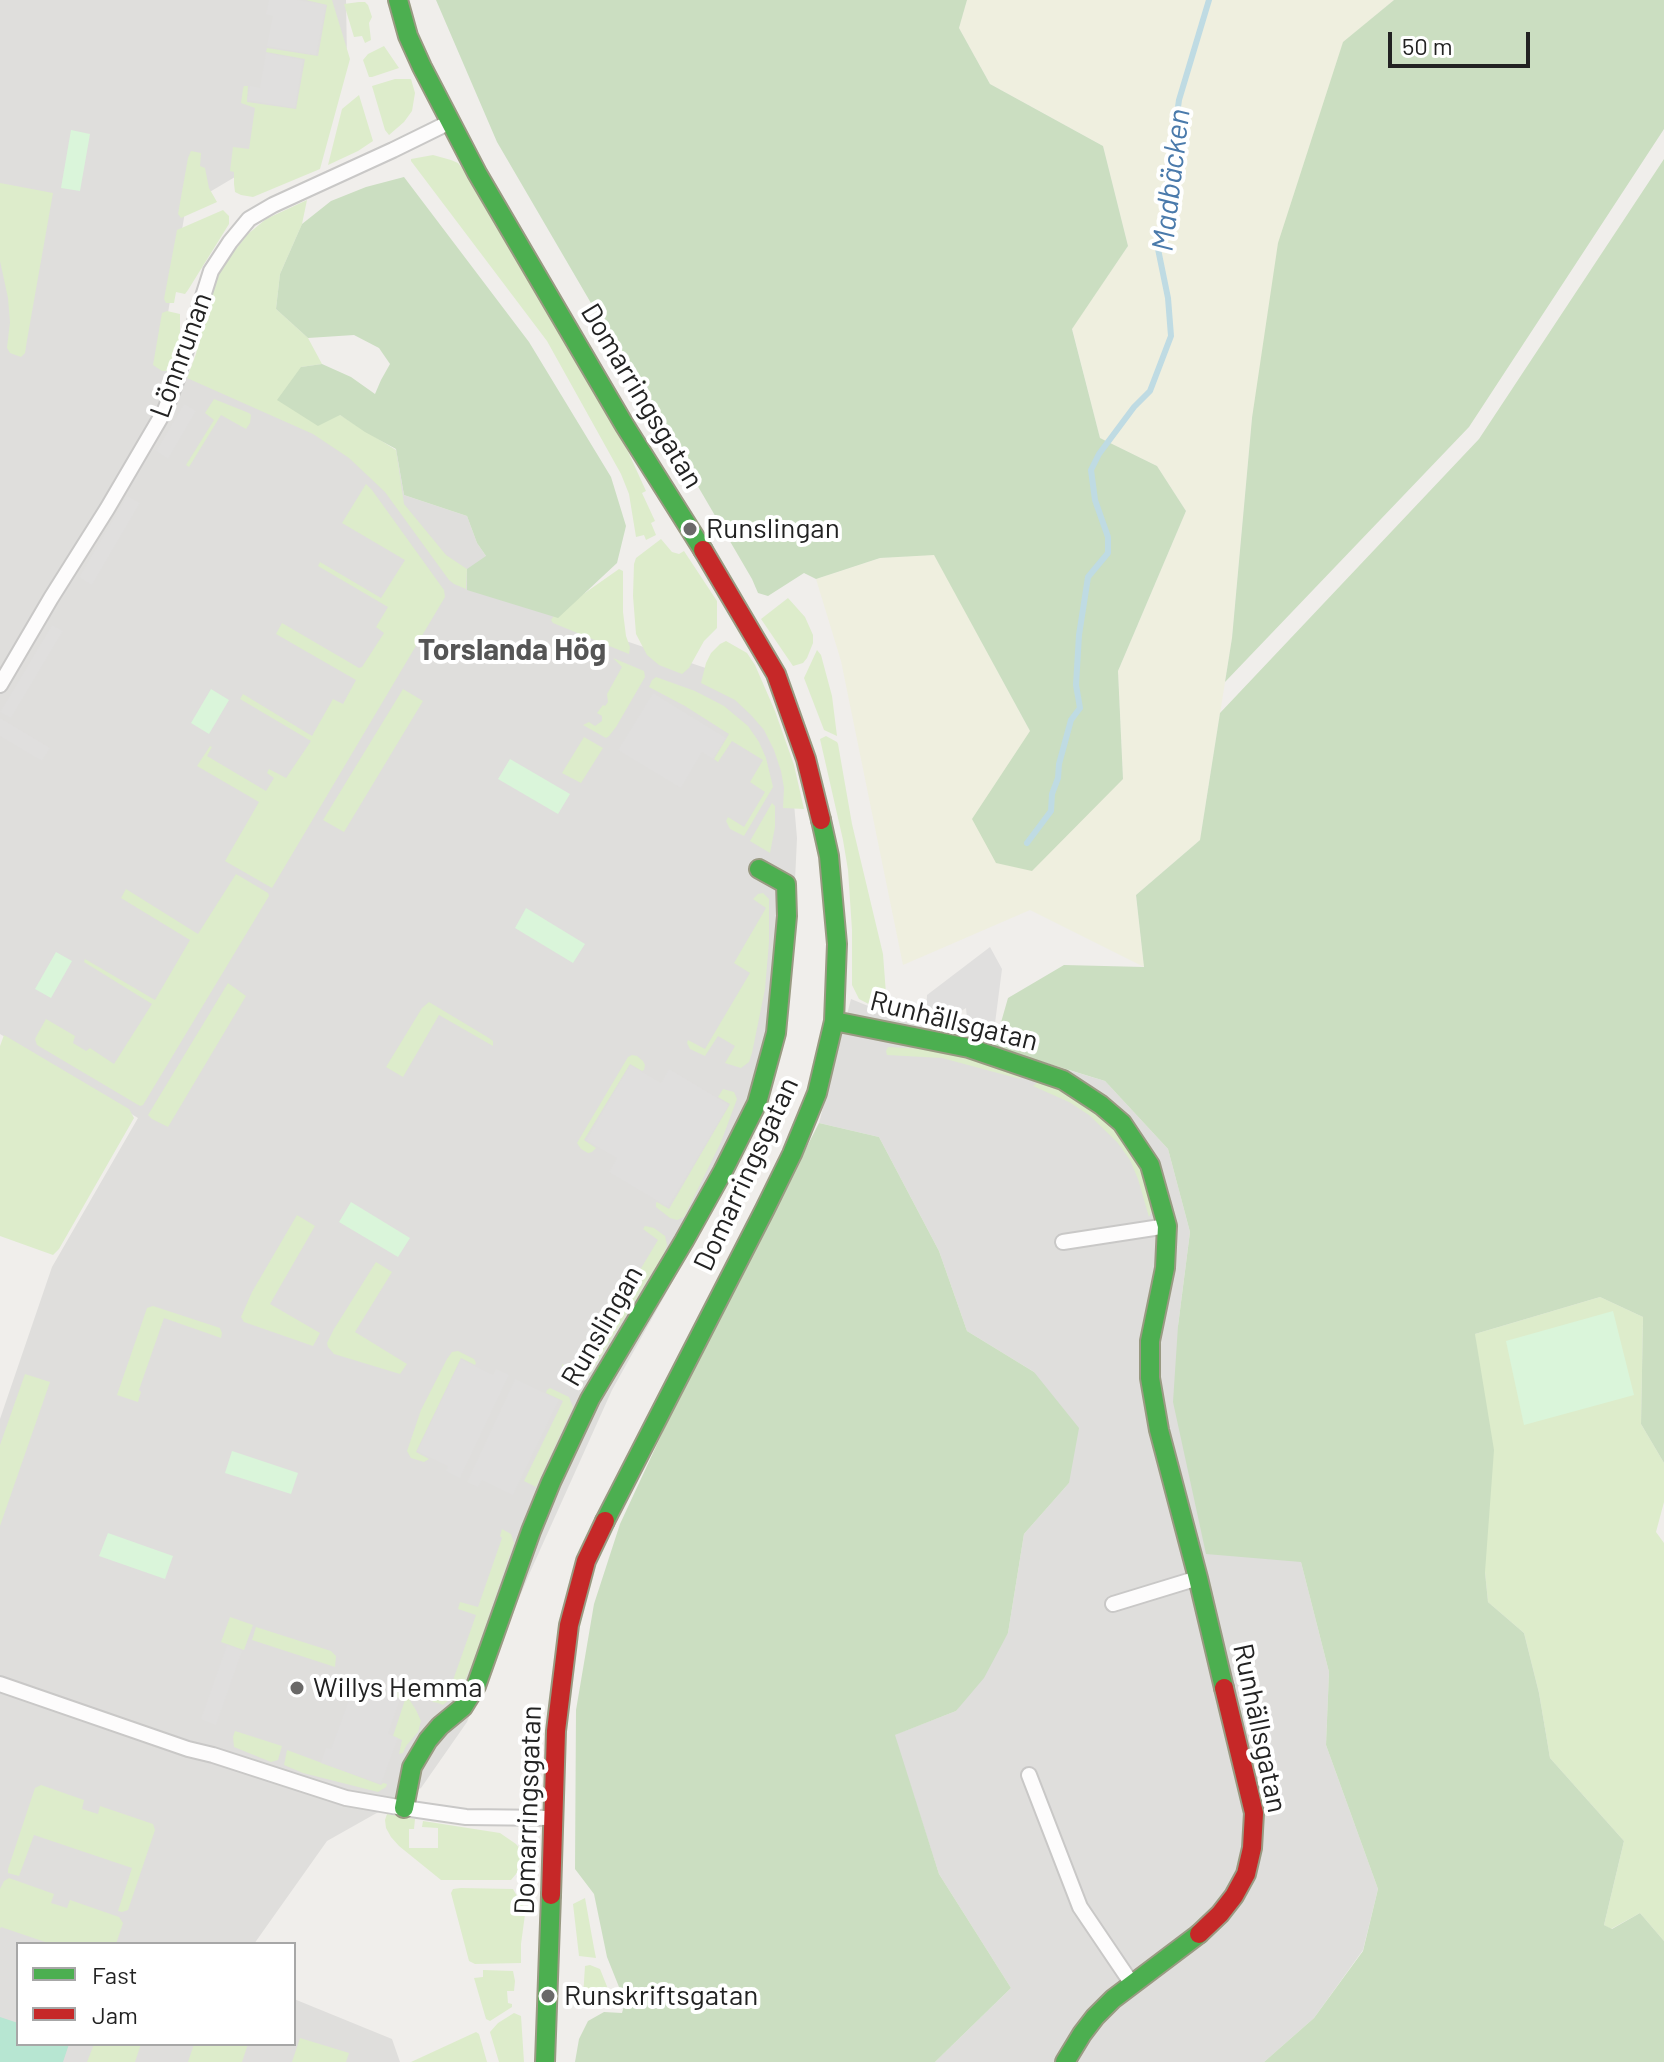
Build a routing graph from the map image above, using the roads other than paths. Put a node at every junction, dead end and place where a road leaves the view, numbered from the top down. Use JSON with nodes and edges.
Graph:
{"nodes":[{"id":1,"x":398,"y":0,"type":"edge"},
{"id":2,"x":450,"y":122,"type":"junction"},
{"id":3,"x":0,"y":685,"type":"edge"},
{"id":4,"x":759,"y":869,"type":"dead end"},
{"id":5,"x":834,"y":1021,"type":"junction"},
{"id":6,"x":1167,"y":1226,"type":"junction"},
{"id":7,"x":1063,"y":1242,"type":"dead end"},
{"id":8,"x":1198,"y":1578,"type":"junction"},
{"id":9,"x":1113,"y":1604,"type":"dead end"},
{"id":10,"x":0,"y":1684,"type":"edge"},
{"id":11,"x":1029,"y":1775,"type":"dead end"},
{"id":12,"x":404,"y":1808,"type":"junction"},
{"id":13,"x":552,"y":1818,"type":"junction"},
{"id":14,"x":1132,"y":1984,"type":"junction"},
{"id":15,"x":545,"y":2062,"type":"edge"},
{"id":16,"x":1065,"y":2062,"type":"edge"}],
"edges":[{"from":1,"to":2,"type":"street","name":"Domarringsgatan"},
{"from":2,"to":3,"type":"street","name":"Lönnrunan"},
{"from":2,"to":5,"type":"street","name":"Domarringsgatan"},
{"from":4,"to":12,"type":"street","name":"Runslingan"},
{"from":5,"to":6,"type":"street","name":"Runhällsgatan"},
{"from":5,"to":13,"type":"street","name":"Domarringsgatan"},
{"from":6,"to":7,"type":"street"},
{"from":6,"to":8,"type":"street","name":"Runhällsgatan"},
{"from":8,"to":9,"type":"street"},
{"from":8,"to":14,"type":"street","name":"Runhällsgatan"},
{"from":10,"to":12,"type":"street"},
{"from":11,"to":14,"type":"street"},
{"from":12,"to":13,"type":"street"},
{"from":13,"to":15,"type":"street","name":"Domarringsgatan"},
{"from":14,"to":16,"type":"street","name":"Runhällsgatan"}]}
